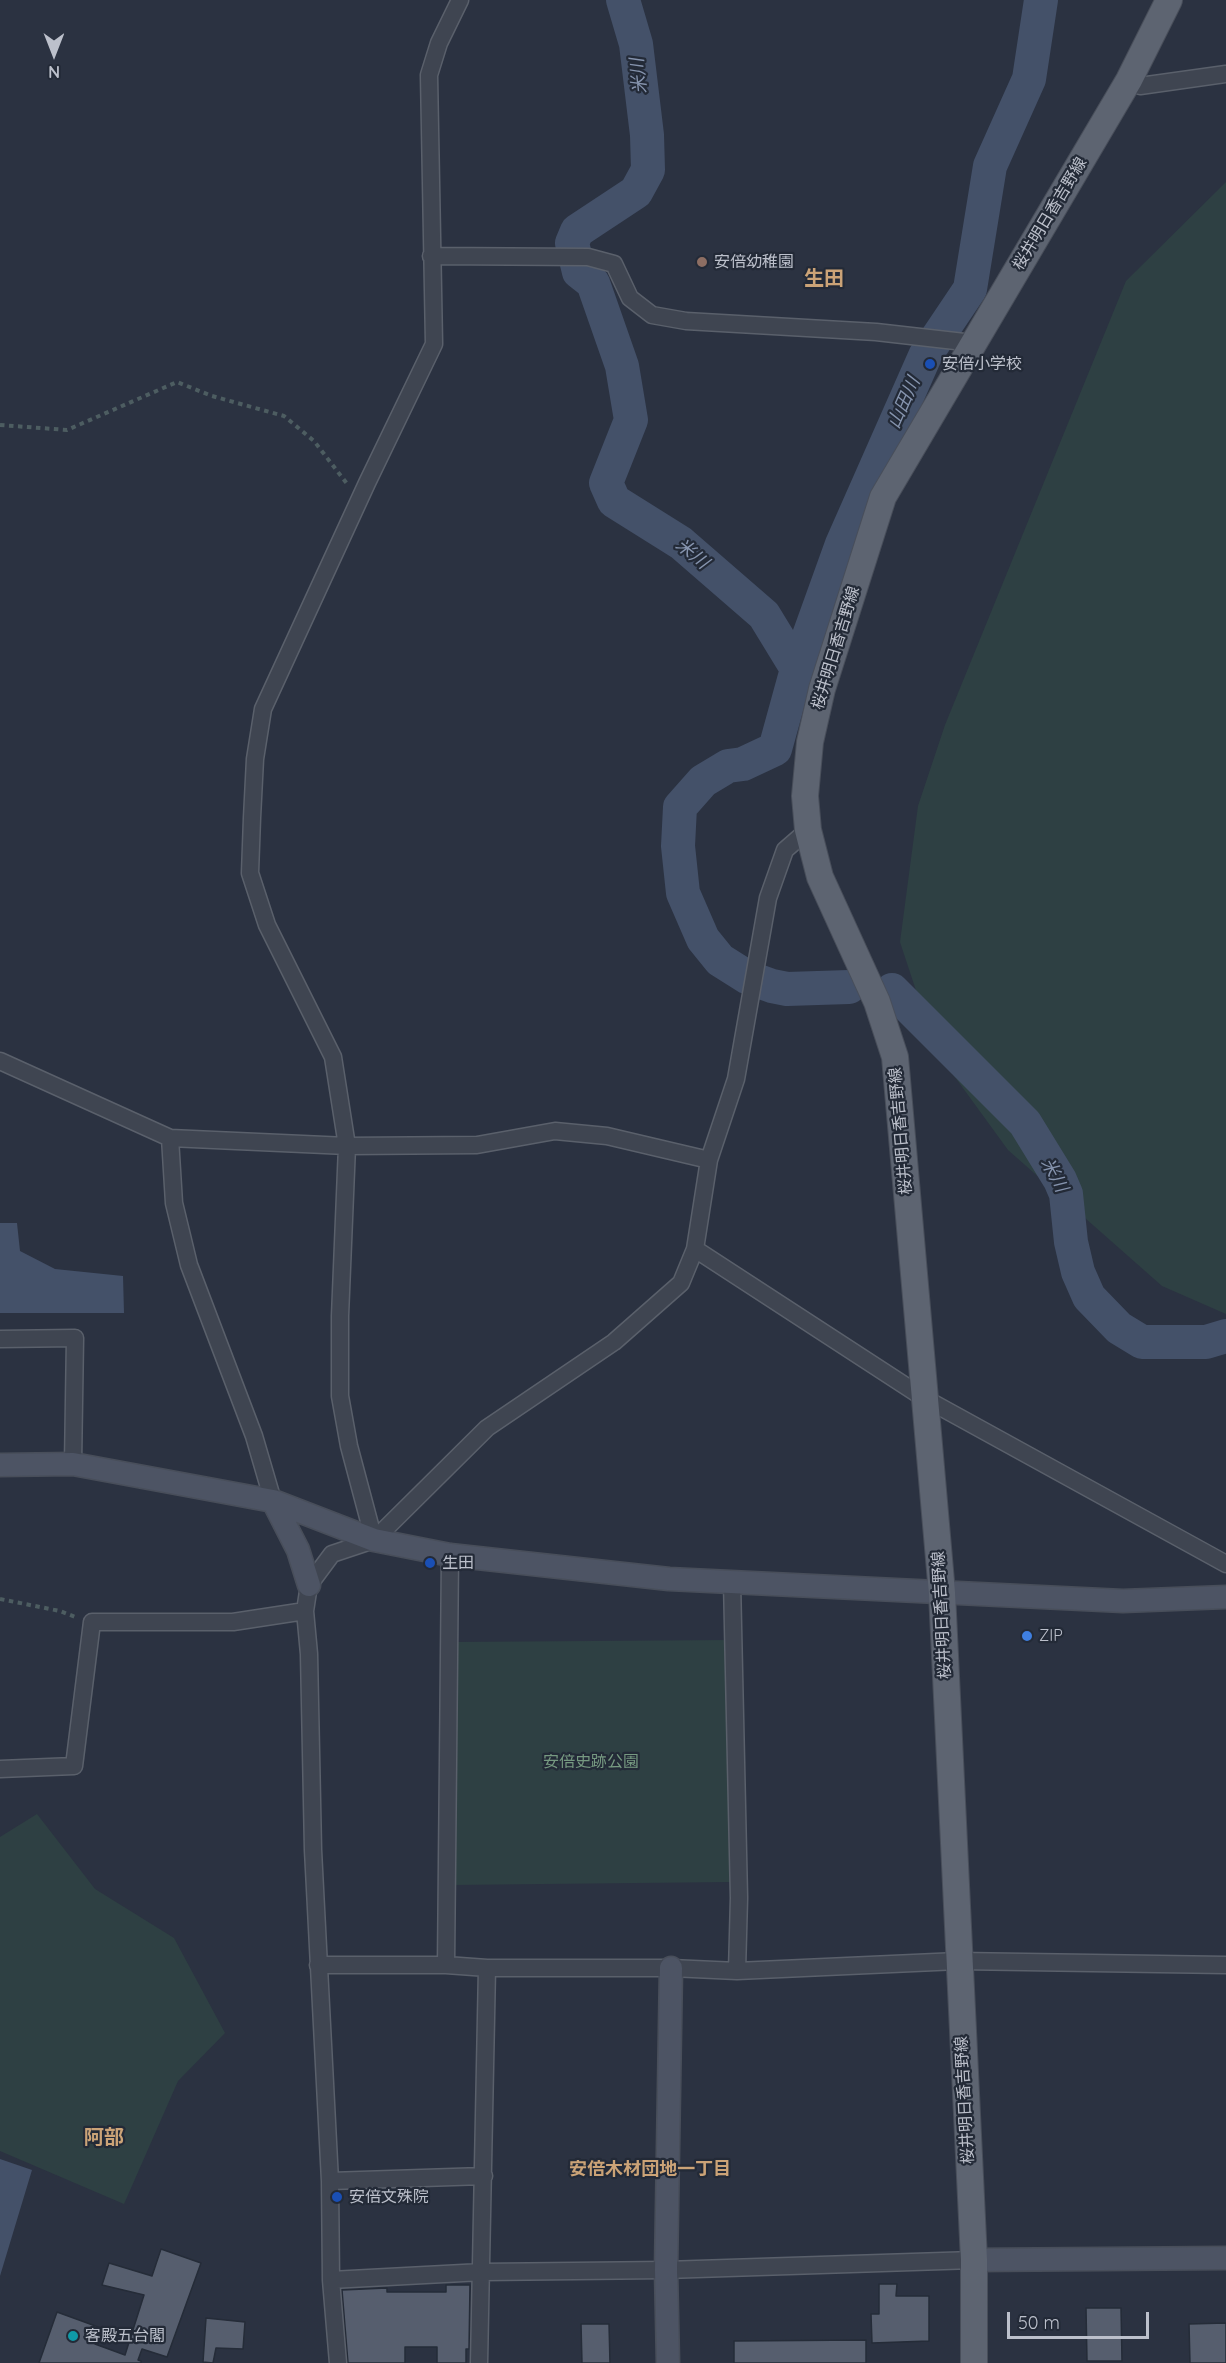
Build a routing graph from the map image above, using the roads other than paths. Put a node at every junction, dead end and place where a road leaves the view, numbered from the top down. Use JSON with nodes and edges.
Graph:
{"nodes":[{"id":1,"x":460,"y":0,"type":"edge"},
{"id":2,"x":1169,"y":0,"type":"edge"},
{"id":3,"x":1226,"y":74,"type":"edge"},
{"id":4,"x":1129,"y":80,"type":"junction"},
{"id":5,"x":431,"y":256,"type":"junction"},
{"id":6,"x":973,"y":343,"type":"junction"},
{"id":7,"x":808,"y":830,"type":"junction"},
{"id":8,"x":0,"y":1061,"type":"edge"},
{"id":9,"x":170,"y":1138,"type":"junction"},
{"id":10,"x":347,"y":1146,"type":"junction"},
{"id":11,"x":709,"y":1160,"type":"junction"},
{"id":12,"x":694,"y":1249,"type":"junction"},
{"id":13,"x":0,"y":1339,"type":"edge"},
{"id":14,"x":924,"y":1398,"type":"junction"},
{"id":15,"x":73,"y":1464,"type":"junction"},
{"id":16,"x":0,"y":1465,"type":"edge"},
{"id":17,"x":273,"y":1500,"type":"junction"},
{"id":18,"x":374,"y":1540,"type":"junction"},
{"id":19,"x":450,"y":1555,"type":"junction"},
{"id":20,"x":1226,"y":1564,"type":"edge"},
{"id":21,"x":732,"y":1581,"type":"junction"},
{"id":22,"x":309,"y":1585,"type":"junction"},
{"id":23,"x":942,"y":1593,"type":"junction"},
{"id":24,"x":1226,"y":1597,"type":"edge"},
{"id":25,"x":305,"y":1611,"type":"junction"},
{"id":26,"x":0,"y":1769,"type":"edge"},
{"id":27,"x":958,"y":1961,"type":"junction"},
{"id":28,"x":318,"y":1965,"type":"junction"},
{"id":29,"x":446,"y":1965,"type":"junction"},
{"id":30,"x":1226,"y":1965,"type":"edge"},
{"id":31,"x":487,"y":1968,"type":"junction"},
{"id":32,"x":671,"y":1968,"type":"junction"},
{"id":33,"x":737,"y":1971,"type":"junction"},
{"id":34,"x":484,"y":2176,"type":"junction"},
{"id":35,"x":330,"y":2181,"type":"junction"},
{"id":36,"x":1226,"y":2258,"type":"edge"},
{"id":37,"x":974,"y":2260,"type":"junction"},
{"id":38,"x":666,"y":2270,"type":"junction"},
{"id":39,"x":482,"y":2272,"type":"junction"},
{"id":40,"x":332,"y":2280,"type":"junction"},
{"id":41,"x":338,"y":2363,"type":"edge"},
{"id":42,"x":479,"y":2363,"type":"edge"},
{"id":43,"x":668,"y":2363,"type":"edge"},
{"id":44,"x":974,"y":2363,"type":"edge"}],
"edges":[{"from":1,"to":5,"type":"street"},
{"from":2,"to":4,"type":"main road","name":"桜井明日香吉野線"},
{"from":3,"to":4,"type":"street"},
{"from":4,"to":6,"type":"main road","name":"桜井明日香吉野線"},
{"from":5,"to":6,"type":"street"},
{"from":5,"to":10,"type":"street"},
{"from":6,"to":7,"type":"main road","name":"桜井明日香吉野線"},
{"from":7,"to":11,"type":"street"},
{"from":7,"to":14,"type":"main road","name":"桜井明日香吉野線"},
{"from":8,"to":9,"type":"street"},
{"from":9,"to":10,"type":"street"},
{"from":9,"to":17,"type":"street"},
{"from":10,"to":11,"type":"street"},
{"from":10,"to":18,"type":"street"},
{"from":11,"to":12,"type":"street"},
{"from":12,"to":14,"type":"street"},
{"from":12,"to":18,"type":"street"},
{"from":13,"to":15,"type":"street"},
{"from":14,"to":20,"type":"street"},
{"from":14,"to":23,"type":"main road","name":"桜井明日香吉野線"},
{"from":15,"to":16,"type":"street"},
{"from":15,"to":17,"type":"street"},
{"from":17,"to":18,"type":"street"},
{"from":17,"to":22,"type":"street"},
{"from":18,"to":19,"type":"street"},
{"from":18,"to":22,"type":"street"},
{"from":19,"to":21,"type":"street"},
{"from":19,"to":29,"type":"street"},
{"from":21,"to":23,"type":"street"},
{"from":21,"to":33,"type":"street"},
{"from":22,"to":25,"type":"street"},
{"from":23,"to":24,"type":"street"},
{"from":23,"to":27,"type":"main road","name":"桜井明日香吉野線"},
{"from":25,"to":26,"type":"street"},
{"from":25,"to":28,"type":"street"},
{"from":27,"to":30,"type":"street"},
{"from":27,"to":33,"type":"street"},
{"from":27,"to":37,"type":"main road","name":"桜井明日香吉野線"},
{"from":28,"to":29,"type":"street"},
{"from":28,"to":35,"type":"street"},
{"from":29,"to":31,"type":"street"},
{"from":31,"to":32,"type":"street"},
{"from":31,"to":34,"type":"street"},
{"from":32,"to":33,"type":"street"},
{"from":32,"to":38,"type":"street"},
{"from":34,"to":35,"type":"street"},
{"from":34,"to":39,"type":"street"},
{"from":35,"to":40,"type":"street"},
{"from":36,"to":37,"type":"street"},
{"from":37,"to":38,"type":"street"},
{"from":37,"to":44,"type":"main road","name":"桜井明日香吉野線"},
{"from":38,"to":39,"type":"street"},
{"from":38,"to":43,"type":"street"},
{"from":39,"to":40,"type":"street"},
{"from":39,"to":42,"type":"street"},
{"from":40,"to":41,"type":"street"}]}
